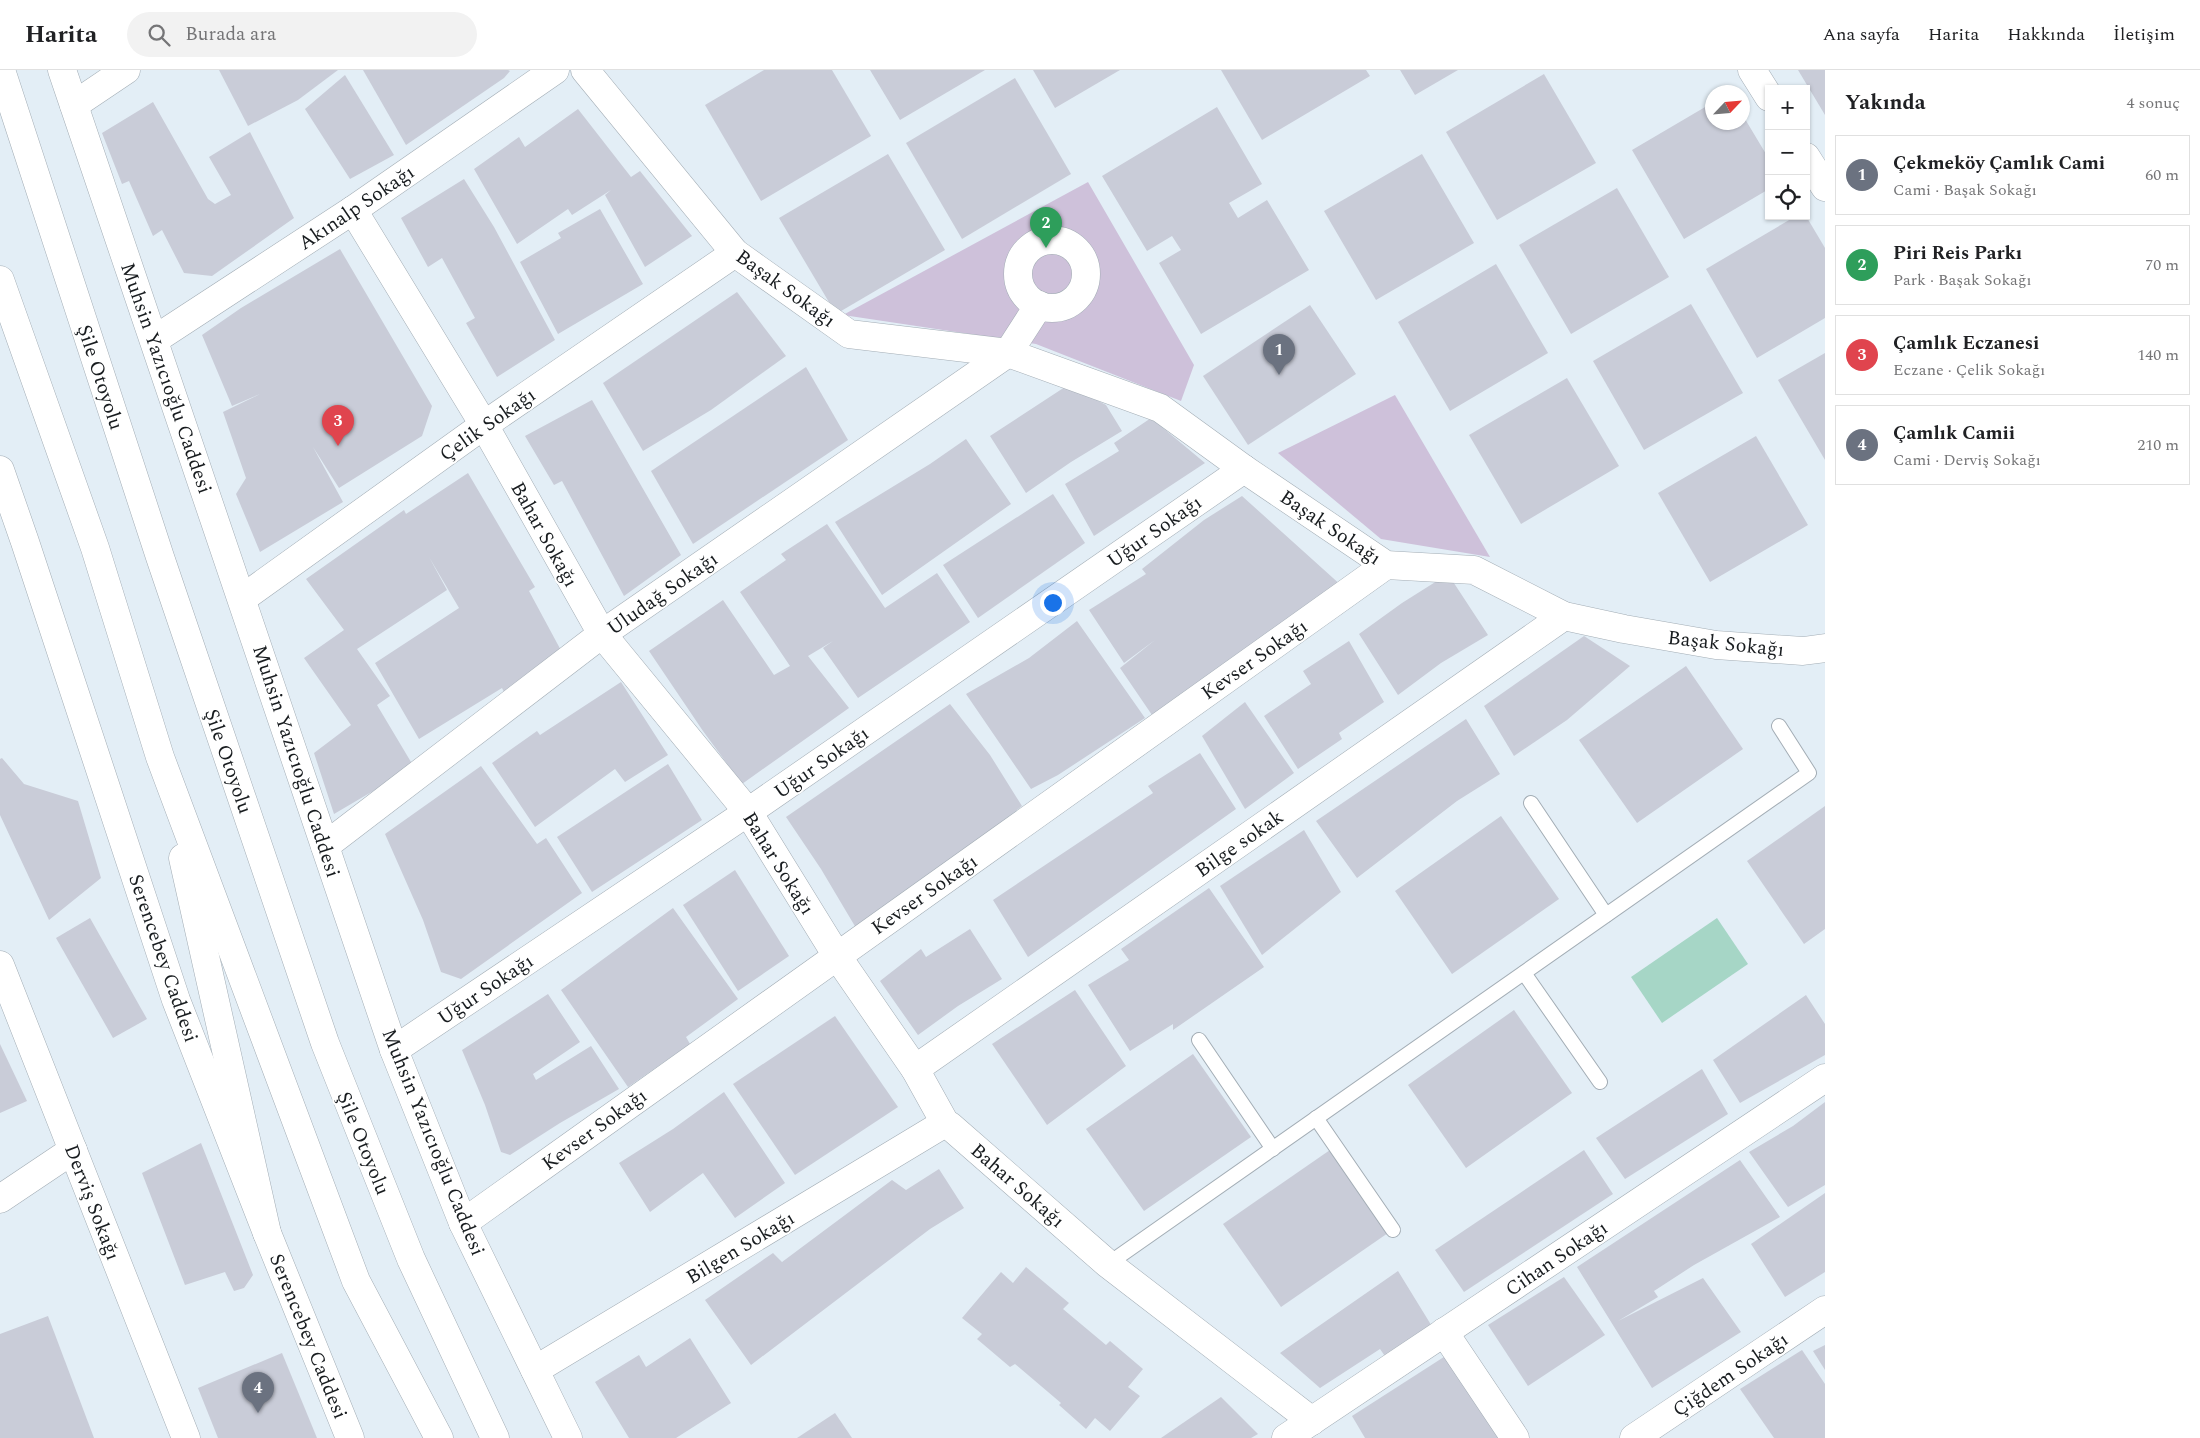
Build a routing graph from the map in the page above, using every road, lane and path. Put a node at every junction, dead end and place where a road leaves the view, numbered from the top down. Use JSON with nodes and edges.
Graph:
{"nodes":[{"id":1,"x":1,"y":70,"type":"edge"},
{"id":2,"x":62,"y":70,"type":"edge"},
{"id":3,"x":126,"y":70,"type":"edge"},
{"id":4,"x":555,"y":70,"type":"edge"},
{"id":5,"x":585,"y":70,"type":"edge"},
{"id":6,"x":1752,"y":70,"type":"edge"},
{"id":7,"x":1765,"y":91,"type":"edge"},
{"id":8,"x":74,"y":105,"type":"junction"},
{"id":9,"x":1810,"y":163,"type":"edge"},
{"id":10,"x":1825,"y":187,"type":"edge"},
{"id":11,"x":353,"y":210,"type":"junction"},
{"id":12,"x":735,"y":253,"type":"junction"},
{"id":13,"x":0,"y":280,"type":"edge"},
{"id":14,"x":1039,"y":305,"type":"dead end"},
{"id":15,"x":154,"y":340,"type":"junction"},
{"id":16,"x":1008,"y":353,"type":"junction"},
{"id":17,"x":484,"y":425,"type":"junction"},
{"id":18,"x":1244,"y":469,"type":"junction"},
{"id":19,"x":0,"y":470,"type":"edge"},
{"id":20,"x":1386,"y":566,"type":"junction"},
{"id":21,"x":243,"y":598,"type":"junction"},
{"id":22,"x":1564,"y":616,"type":"junction"},
{"id":23,"x":602,"y":634,"type":"junction"},
{"id":24,"x":1825,"y":648,"type":"edge"},
{"id":25,"x":1779,"y":726,"type":"dead end"},
{"id":26,"x":160,"y":757,"type":"junction"},
{"id":27,"x":1531,"y":803,"type":"dead end"},
{"id":28,"x":748,"y":812,"type":"junction"},
{"id":29,"x":325,"y":846,"type":"junction"},
{"id":30,"x":1606,"y":915,"type":"junction"},
{"id":31,"x":837,"y":956,"type":"junction"},
{"id":32,"x":0,"y":965,"type":"edge"},
{"id":33,"x":1524,"y":972,"type":"junction"},
{"id":34,"x":1199,"y":1040,"type":"dead end"},
{"id":35,"x":394,"y":1050,"type":"junction"},
{"id":36,"x":915,"y":1069,"type":"junction"},
{"id":37,"x":1825,"y":1078,"type":"edge"},
{"id":38,"x":1600,"y":1082,"type":"dead end"},
{"id":39,"x":1316,"y":1118,"type":"junction"},
{"id":40,"x":945,"y":1123,"type":"junction"},
{"id":41,"x":1273,"y":1149,"type":"junction"},
{"id":42,"x":73,"y":1150,"type":"junction"},
{"id":43,"x":0,"y":1199,"type":"edge"},
{"id":44,"x":463,"y":1223,"type":"junction"},
{"id":45,"x":1392,"y":1230,"type":"dead end"},
{"id":46,"x":267,"y":1233,"type":"junction"},
{"id":47,"x":1108,"y":1264,"type":"junction"},
{"id":48,"x":1825,"y":1310,"type":"edge"},
{"id":49,"x":1444,"y":1332,"type":"junction"},
{"id":50,"x":535,"y":1370,"type":"junction"},
{"id":51,"x":1312,"y":1421,"type":"junction"},
{"id":52,"x":186,"y":1438,"type":"edge"},
{"id":53,"x":350,"y":1438,"type":"edge"},
{"id":54,"x":439,"y":1438,"type":"edge"},
{"id":55,"x":495,"y":1438,"type":"edge"},
{"id":56,"x":568,"y":1438,"type":"edge"},
{"id":57,"x":1286,"y":1438,"type":"edge"},
{"id":58,"x":1515,"y":1438,"type":"edge"},
{"id":59,"x":1634,"y":1438,"type":"edge"}],
"edges":[{"from":1,"to":55,"type":"main road","name":"Şile Otoyolu"},
{"from":2,"to":8,"type":"main road","name":"Muhsin Yazıcıoğlu Caddesi"},
{"from":3,"to":8,"type":"main road"},
{"from":4,"to":11,"type":"main road","name":"Akınalp Sokağı"},
{"from":5,"to":12,"type":"main road","name":"Başak Sokağı"},
{"from":6,"to":7,"type":"main road"},
{"from":8,"to":15,"type":"main road","name":"Muhsin Yazıcıoğlu Caddesi"},
{"from":9,"to":10,"type":"main road"},
{"from":11,"to":15,"type":"main road","name":"Akınalp Sokağı"},
{"from":11,"to":17,"type":"main road","name":"Bahar Sokağı"},
{"from":12,"to":16,"type":"main road","name":"Başak Sokağı"},
{"from":12,"to":17,"type":"main road","name":"Çelik Sokağı"},
{"from":13,"to":26,"type":"main road"},
{"from":14,"to":16,"type":"main road"},
{"from":15,"to":21,"type":"main road","name":"Muhsin Yazıcıoğlu Caddesi"},
{"from":16,"to":18,"type":"main road","name":"Başak Sokağı"},
{"from":16,"to":23,"type":"main road","name":"Uludağ Sokağı"},
{"from":17,"to":21,"type":"main road","name":"Çelik Sokağı"},
{"from":17,"to":23,"type":"main road","name":"Bahar Sokağı"},
{"from":18,"to":20,"type":"main road","name":"Başak Sokağı"},
{"from":18,"to":28,"type":"main road","name":"Uğur Sokağı"},
{"from":19,"to":46,"type":"main road","name":"Serencebey Caddesi"},
{"from":20,"to":22,"type":"main road","name":"Başak Sokağı"},
{"from":20,"to":31,"type":"main road","name":"Kevser Sokağı"},
{"from":21,"to":29,"type":"main road","name":"Muhsin Yazıcıoğlu Caddesi"},
{"from":22,"to":24,"type":"main road","name":"Başak Sokağı"},
{"from":22,"to":36,"type":"main road","name":"Bilge sokak"},
{"from":23,"to":28,"type":"main road","name":"Bahar Sokağı"},
{"from":23,"to":29,"type":"main road","name":"Uludağ Sokağı"},
{"from":25,"to":30,"type":"lane"},
{"from":26,"to":46,"type":"main road"},
{"from":26,"to":54,"type":"main road"},
{"from":27,"to":30,"type":"lane"},
{"from":28,"to":31,"type":"main road","name":"Bahar Sokağı"},
{"from":28,"to":35,"type":"main road","name":"Uğur Sokağı"},
{"from":29,"to":35,"type":"main road","name":"Muhsin Yazıcıoğlu Caddesi"},
{"from":30,"to":33,"type":"lane"},
{"from":31,"to":36,"type":"main road","name":"Bahar Sokağı"},
{"from":31,"to":44,"type":"main road","name":"Kevser Sokağı"},
{"from":32,"to":42,"type":"main road","name":"Derviş Sokağı"},
{"from":33,"to":38,"type":"lane"},
{"from":33,"to":39,"type":"lane"},
{"from":34,"to":41,"type":"lane"},
{"from":35,"to":44,"type":"main road","name":"Muhsin Yazıcıoğlu Caddesi"},
{"from":36,"to":40,"type":"main road","name":"Bahar Sokağı"},
{"from":37,"to":49,"type":"main road","name":"Cihan Sokağı"},
{"from":39,"to":41,"type":"lane"},
{"from":39,"to":45,"type":"lane"},
{"from":40,"to":47,"type":"main road","name":"Bahar Sokağı"},
{"from":40,"to":50,"type":"main road","name":"Bilgen Sokağı"},
{"from":41,"to":47,"type":"lane"},
{"from":42,"to":43,"type":"main road"},
{"from":42,"to":52,"type":"main road","name":"Derviş Sokağı"},
{"from":44,"to":50,"type":"main road","name":"Muhsin Yazıcıoğlu Caddesi"},
{"from":46,"to":53,"type":"main road","name":"Serencebey Caddesi"},
{"from":47,"to":51,"type":"main road","name":"Bahar Sokağı"},
{"from":48,"to":59,"type":"main road","name":"Çiğdem Sokağı"},
{"from":49,"to":51,"type":"main road","name":"Cihan Sokağı"},
{"from":49,"to":58,"type":"main road"},
{"from":50,"to":56,"type":"main road","name":"Muhsin Yazıcıoğlu Caddesi"},
{"from":51,"to":57,"type":"main road","name":"Cihan Sokağı"}]}
